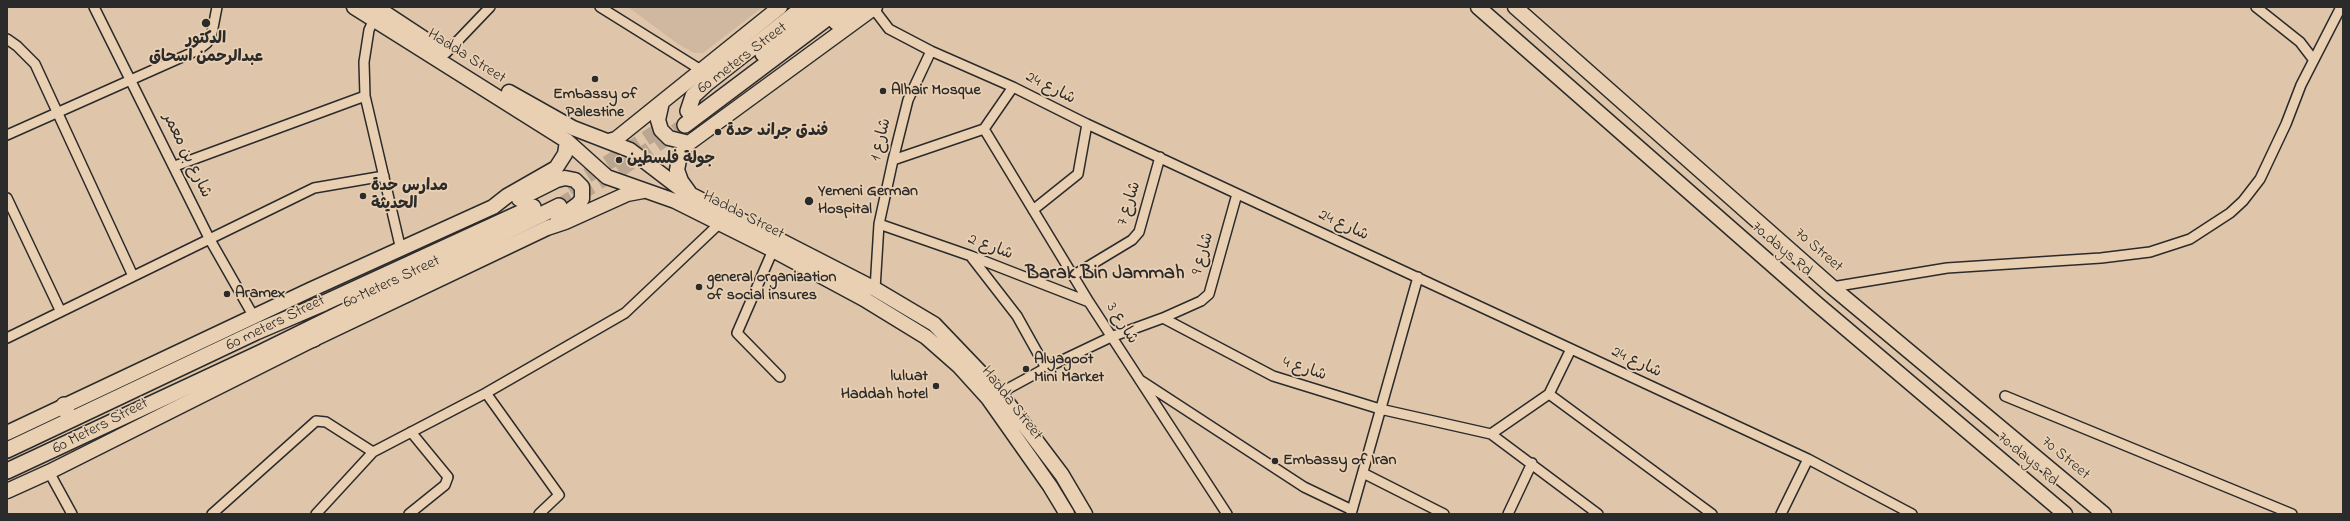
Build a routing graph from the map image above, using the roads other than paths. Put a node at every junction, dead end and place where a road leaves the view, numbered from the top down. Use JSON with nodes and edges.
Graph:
{"nodes":[{"id":1,"x":94,"y":7,"type":"edge"},
{"id":2,"x":217,"y":7,"type":"edge"},
{"id":3,"x":354,"y":7,"type":"edge"},
{"id":4,"x":490,"y":7,"type":"edge"},
{"id":5,"x":600,"y":7,"type":"edge"},
{"id":6,"x":780,"y":7,"type":"edge"},
{"id":7,"x":804,"y":7,"type":"edge"},
{"id":8,"x":824,"y":7,"type":"edge"},
{"id":9,"x":842,"y":7,"type":"edge"},
{"id":10,"x":856,"y":7,"type":"edge"},
{"id":11,"x":1478,"y":7,"type":"edge"},
{"id":12,"x":1515,"y":7,"type":"edge"},
{"id":13,"x":2256,"y":7,"type":"edge"},
{"id":14,"x":2341,"y":7,"type":"edge"},
{"id":15,"x":874,"y":8,"type":"edge"},
{"id":16,"x":375,"y":13,"type":"edge"},
{"id":17,"x":7,"y":39,"type":"edge"},
{"id":18,"x":931,"y":51,"type":"junction"},
{"id":19,"x":446,"y":53,"type":"junction"},
{"id":20,"x":2313,"y":59,"type":"junction"},
{"id":21,"x":701,"y":70,"type":"junction"},
{"id":22,"x":131,"y":78,"type":"junction"},
{"id":23,"x":1013,"y":87,"type":"junction"},
{"id":24,"x":365,"y":96,"type":"junction"},
{"id":25,"x":662,"y":102,"type":"junction"},
{"id":26,"x":57,"y":112,"type":"junction"},
{"id":27,"x":688,"y":117,"type":"junction"},
{"id":28,"x":1087,"y":124,"type":"junction"},
{"id":29,"x":984,"y":129,"type":"junction"},
{"id":30,"x":7,"y":135,"type":"edge"},
{"id":31,"x":609,"y":141,"type":"junction"},
{"id":32,"x":567,"y":142,"type":"junction"},
{"id":33,"x":689,"y":143,"type":"junction"},
{"id":34,"x":1160,"y":158,"type":"junction"},
{"id":35,"x":893,"y":160,"type":"junction"},
{"id":36,"x":174,"y":166,"type":"junction"},
{"id":37,"x":384,"y":176,"type":"junction"},
{"id":38,"x":645,"y":190,"type":"junction"},
{"id":39,"x":690,"y":194,"type":"junction"},
{"id":40,"x":1237,"y":194,"type":"junction"},
{"id":41,"x":7,"y":198,"type":"edge"},
{"id":42,"x":493,"y":206,"type":"junction"},
{"id":43,"x":1033,"y":210,"type":"junction"},
{"id":44,"x":719,"y":224,"type":"junction"},
{"id":45,"x":879,"y":224,"type":"junction"},
{"id":46,"x":547,"y":228,"type":"junction"},
{"id":47,"x":208,"y":238,"type":"junction"},
{"id":48,"x":401,"y":250,"type":"junction"},
{"id":49,"x":773,"y":250,"type":"junction"},
{"id":50,"x":971,"y":256,"type":"junction"},
{"id":51,"x":1074,"y":275,"type":"junction"},
{"id":52,"x":133,"y":276,"type":"junction"},
{"id":53,"x":1418,"y":277,"type":"junction"},
{"id":54,"x":1832,"y":287,"type":"junction"},
{"id":55,"x":874,"y":289,"type":"junction"},
{"id":56,"x":1089,"y":302,"type":"junction"},
{"id":57,"x":907,"y":308,"type":"junction"},
{"id":58,"x":60,"y":310,"type":"junction"},
{"id":59,"x":254,"y":317,"type":"junction"},
{"id":60,"x":1162,"y":318,"type":"junction"},
{"id":61,"x":902,"y":322,"type":"junction"},
{"id":62,"x":1111,"y":337,"type":"junction"},
{"id":63,"x":7,"y":338,"type":"edge"},
{"id":64,"x":314,"y":339,"type":"junction"},
{"id":65,"x":1571,"y":349,"type":"junction"},
{"id":66,"x":260,"y":353,"type":"junction"},
{"id":67,"x":1046,"y":368,"type":"junction"},
{"id":68,"x":780,"y":377,"type":"dead end"},
{"id":69,"x":1137,"y":378,"type":"junction"},
{"id":70,"x":486,"y":393,"type":"junction"},
{"id":71,"x":1000,"y":393,"type":"junction"},
{"id":72,"x":1549,"y":394,"type":"junction"},
{"id":73,"x":2005,"y":396,"type":"dead end"},
{"id":74,"x":64,"y":405,"type":"junction"},
{"id":75,"x":1380,"y":409,"type":"junction"},
{"id":76,"x":70,"y":420,"type":"junction"},
{"id":77,"x":411,"y":432,"type":"junction"},
{"id":78,"x":7,"y":433,"type":"edge"},
{"id":79,"x":1491,"y":434,"type":"junction"},
{"id":80,"x":7,"y":450,"type":"edge"},
{"id":81,"x":373,"y":452,"type":"junction"},
{"id":82,"x":1808,"y":459,"type":"junction"},
{"id":83,"x":1532,"y":463,"type":"junction"},
{"id":84,"x":7,"y":471,"type":"edge"},
{"id":85,"x":49,"y":472,"type":"junction"},
{"id":86,"x":1363,"y":473,"type":"junction"},
{"id":87,"x":7,"y":490,"type":"edge"},
{"id":88,"x":1351,"y":512,"type":"edge"},
{"id":89,"x":72,"y":514,"type":"edge"},
{"id":90,"x":212,"y":514,"type":"edge"},
{"id":91,"x":316,"y":514,"type":"edge"},
{"id":92,"x":409,"y":514,"type":"edge"},
{"id":93,"x":539,"y":514,"type":"edge"},
{"id":94,"x":1067,"y":514,"type":"edge"},
{"id":95,"x":1085,"y":514,"type":"edge"},
{"id":96,"x":1227,"y":514,"type":"edge"},
{"id":97,"x":1444,"y":514,"type":"edge"},
{"id":98,"x":1508,"y":514,"type":"edge"},
{"id":99,"x":1598,"y":514,"type":"edge"},
{"id":100,"x":1712,"y":514,"type":"edge"},
{"id":101,"x":1781,"y":514,"type":"edge"},
{"id":102,"x":1912,"y":514,"type":"edge"},
{"id":103,"x":2065,"y":514,"type":"edge"},
{"id":104,"x":2104,"y":514,"type":"edge"},
{"id":105,"x":2292,"y":514,"type":"edge"}],
"edges":[{"from":1,"to":22,"type":"street","name":"شارع بن معمر"},
{"from":2,"to":22,"type":"street"},
{"from":3,"to":16,"type":"main road","name":"Hadda Street"},
{"from":4,"to":19,"type":"street"},
{"from":5,"to":21,"type":"street"},
{"from":6,"to":21,"type":"main road"},
{"from":7,"to":27,"type":"highway"},
{"from":8,"to":27,"type":"highway","name":"60 meters Street"},
{"from":9,"to":27,"type":"highway","name":"60 meters Street"},
{"from":10,"to":27,"type":"highway"},
{"from":11,"to":103,"type":"main road","name":"70 days Rd"},
{"from":12,"to":54,"type":"main road","name":"70 Street"},
{"from":13,"to":20,"type":"street"},
{"from":14,"to":20,"type":"street"},
{"from":15,"to":18,"type":"street","name":"شارع 24"},
{"from":15,"to":33,"type":"main road"},
{"from":16,"to":19,"type":"main road","name":"Hadda Street"},
{"from":16,"to":24,"type":"street"},
{"from":16,"to":32,"type":"main road","name":"Hadda Street"},
{"from":17,"to":26,"type":"street"},
{"from":18,"to":23,"type":"street","name":"شارع 24"},
{"from":18,"to":35,"type":"street","name":"شارع 1"},
{"from":19,"to":31,"type":"main road","name":"Hadda Street"},
{"from":20,"to":54,"type":"street"},
{"from":21,"to":25,"type":"main road"},
{"from":22,"to":26,"type":"street"},
{"from":22,"to":36,"type":"street","name":"شارع بن معمر"},
{"from":23,"to":28,"type":"street","name":"شارع 24"},
{"from":23,"to":29,"type":"street"},
{"from":24,"to":36,"type":"street"},
{"from":24,"to":37,"type":"street"},
{"from":25,"to":31,"type":"main road"},
{"from":25,"to":33,"type":"main road"},
{"from":26,"to":30,"type":"street"},
{"from":26,"to":52,"type":"street"},
{"from":28,"to":34,"type":"street","name":"شارع 24"},
{"from":28,"to":43,"type":"street"},
{"from":29,"to":35,"type":"street"},
{"from":29,"to":43,"type":"street","name":"شارع 3"},
{"from":31,"to":39,"type":"main road","name":"Hadda Street"},
{"from":32,"to":38,"type":"main road","name":"Hadda Street"},
{"from":32,"to":42,"type":"main road","name":"60 Meters Street"},
{"from":33,"to":39,"type":"main road"},
{"from":34,"to":40,"type":"street","name":"شارع 24"},
{"from":34,"to":51,"type":"street","name":"شارع 7"},
{"from":35,"to":45,"type":"street","name":"شارع 1"},
{"from":36,"to":47,"type":"street","name":"شارع بن معمر"},
{"from":37,"to":47,"type":"street"},
{"from":37,"to":48,"type":"street"},
{"from":38,"to":44,"type":"main road","name":"Hadda Street"},
{"from":38,"to":46,"type":"main road","name":"60 Meters Street"},
{"from":39,"to":55,"type":"main road","name":"Hadda Street"},
{"from":40,"to":53,"type":"street","name":"شارع 24"},
{"from":40,"to":60,"type":"street","name":"شارع 9"},
{"from":41,"to":58,"type":"street"},
{"from":42,"to":46,"type":"main road"},
{"from":42,"to":48,"type":"main road","name":"60 Meters Street"},
{"from":43,"to":51,"type":"street","name":"شارع 3"},
{"from":44,"to":49,"type":"main road","name":"Hadda Street"},
{"from":44,"to":70,"type":"street"},
{"from":45,"to":50,"type":"street","name":"شارع 2"},
{"from":45,"to":55,"type":"street","name":"شارع 1"},
{"from":46,"to":64,"type":"main road","name":"60 Meters Street"},
{"from":47,"to":52,"type":"street"},
{"from":47,"to":59,"type":"street","name":"شارع بن معمر"},
{"from":48,"to":59,"type":"main road","name":"60 Meters Street"},
{"from":49,"to":61,"type":"main road","name":"Hadda Street"},
{"from":49,"to":68,"type":"street"},
{"from":50,"to":56,"type":"street","name":"شارع 2"},
{"from":50,"to":67,"type":"street"},
{"from":51,"to":56,"type":"street","name":"شارع 3"},
{"from":52,"to":58,"type":"street"},
{"from":53,"to":65,"type":"street","name":"شارع 24"},
{"from":53,"to":75,"type":"street"},
{"from":54,"to":104,"type":"main road","name":"70 Street"},
{"from":55,"to":57,"type":"main road","name":"Hadda Street"},
{"from":56,"to":62,"type":"street","name":"شارع 3"},
{"from":57,"to":61,"type":"main road"},
{"from":57,"to":71,"type":"main road","name":"Hadda Street"},
{"from":58,"to":63,"type":"street"},
{"from":59,"to":74,"type":"main road","name":"60 Meters Street"},
{"from":60,"to":62,"type":"street"},
{"from":60,"to":75,"type":"street","name":"شارع 4"},
{"from":61,"to":94,"type":"main road","name":"Hadda Street"},
{"from":62,"to":67,"type":"street"},
{"from":62,"to":69,"type":"street","name":"شارع 3"},
{"from":64,"to":66,"type":"highway"},
{"from":64,"to":85,"type":"main road","name":"60 Meters Street"},
{"from":65,"to":72,"type":"street"},
{"from":65,"to":82,"type":"street","name":"شارع 24"},
{"from":66,"to":76,"type":"highway","name":"60 meters Street"},
{"from":66,"to":84,"type":"highway","name":"60 meters Street"},
{"from":67,"to":71,"type":"street"},
{"from":69,"to":88,"type":"street"},
{"from":69,"to":96,"type":"street","name":"شارع 3"},
{"from":70,"to":77,"type":"street"},
{"from":70,"to":93,"type":"street"},
{"from":71,"to":95,"type":"main road","name":"Hadda Street"},
{"from":72,"to":79,"type":"street"},
{"from":72,"to":100,"type":"street"},
{"from":73,"to":105,"type":"street"},
{"from":74,"to":76,"type":"highway"},
{"from":74,"to":78,"type":"main road","name":"60 Meters Street"},
{"from":75,"to":79,"type":"street","name":"شارع 4"},
{"from":75,"to":86,"type":"street"},
{"from":76,"to":80,"type":"highway","name":"60 meters Street"},
{"from":77,"to":81,"type":"street"},
{"from":77,"to":92,"type":"street"},
{"from":79,"to":83,"type":"street","name":"شارع 4"},
{"from":81,"to":90,"type":"street"},
{"from":81,"to":91,"type":"street"},
{"from":82,"to":101,"type":"street"},
{"from":82,"to":102,"type":"street","name":"شارع 24"},
{"from":83,"to":98,"type":"street"},
{"from":83,"to":99,"type":"street","name":"شارع 4"},
{"from":85,"to":87,"type":"main road","name":"60 Meters Street"},
{"from":85,"to":89,"type":"street"},
{"from":86,"to":88,"type":"street"},
{"from":86,"to":97,"type":"street"}]}
